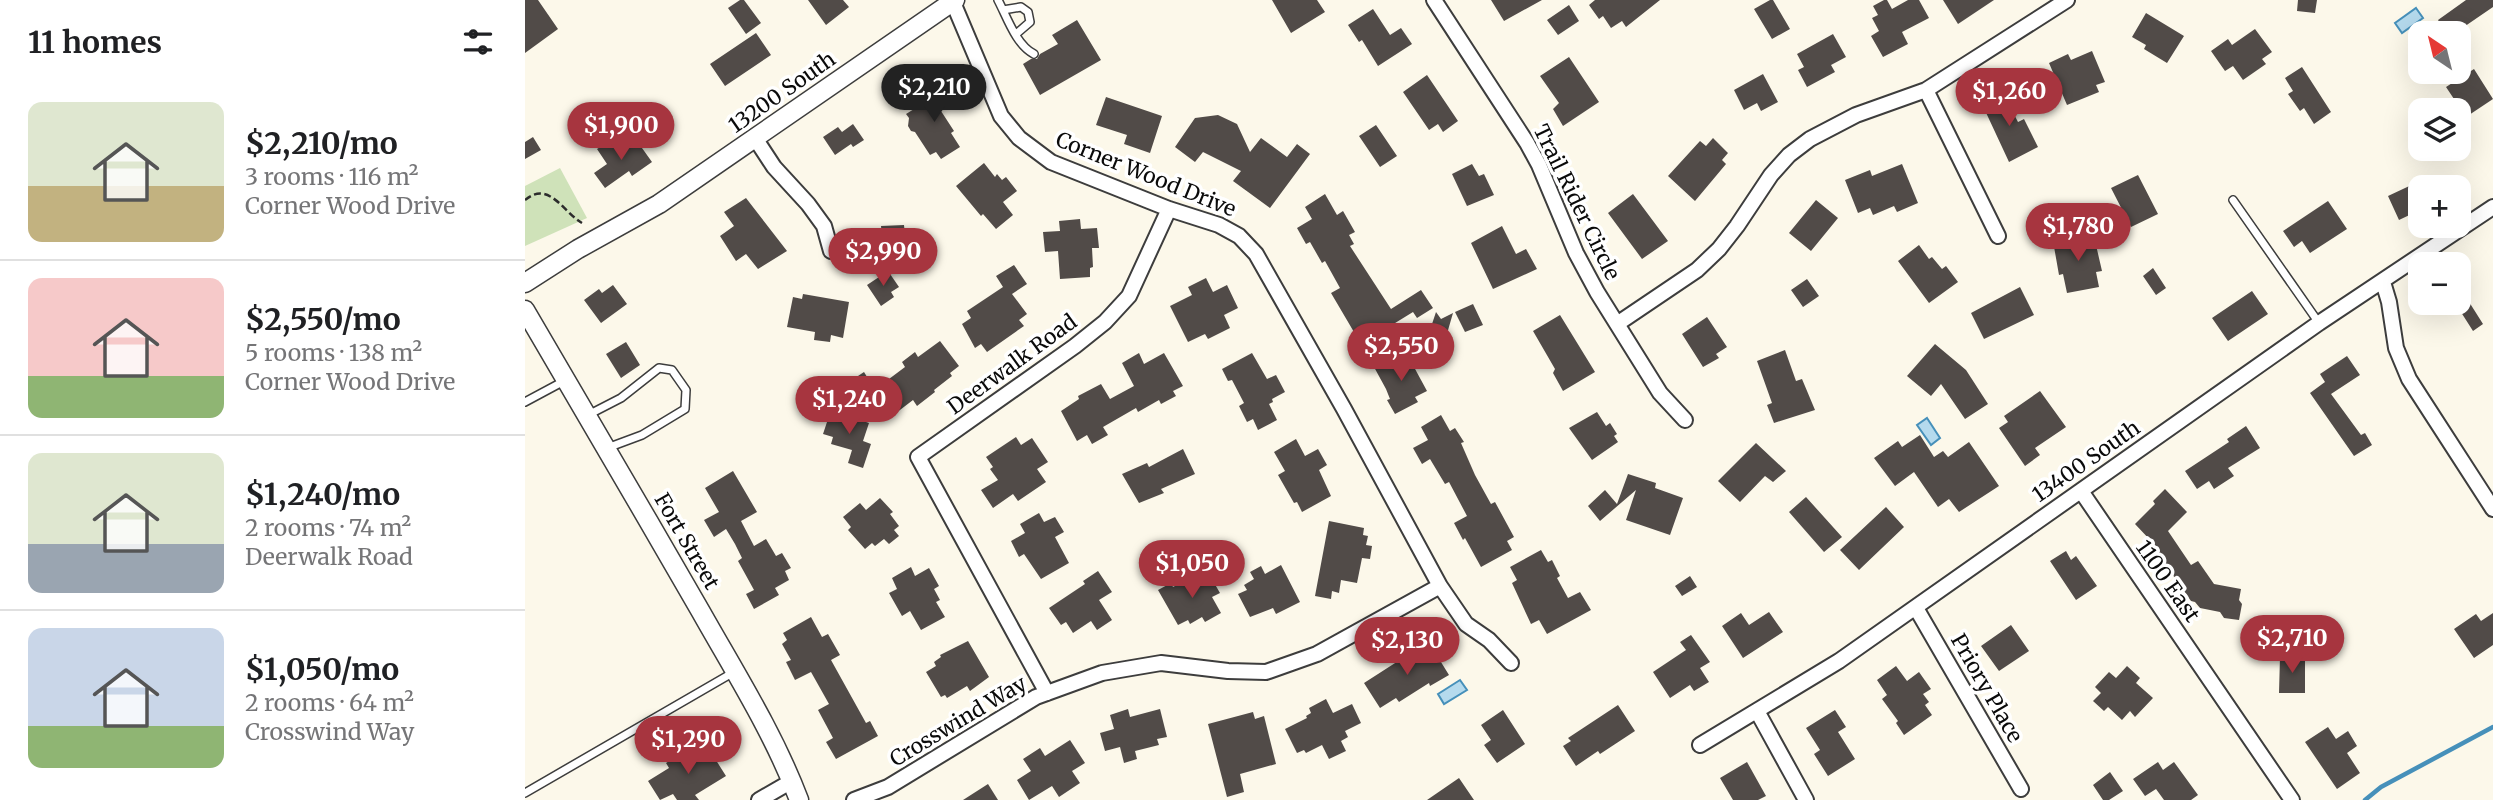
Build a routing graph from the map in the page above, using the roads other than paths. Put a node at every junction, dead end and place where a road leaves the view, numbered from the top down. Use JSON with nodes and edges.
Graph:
{"nodes":[{"id":1,"x":998,"y":0,"type":"edge"},
{"id":2,"x":1434,"y":0,"type":"edge"},
{"id":3,"x":2067,"y":0,"type":"edge"},
{"id":4,"x":954,"y":1,"type":"edge"},
{"id":5,"x":1003,"y":10,"type":"junction"},
{"id":6,"x":1016,"y":34,"type":"junction"},
{"id":7,"x":1034,"y":54,"type":"dead end"},
{"id":8,"x":1926,"y":90,"type":"junction"},
{"id":9,"x":755,"y":138,"type":"junction"},
{"id":10,"x":2233,"y":200,"type":"dead end"},
{"id":11,"x":2493,"y":207,"type":"edge"},
{"id":12,"x":1170,"y":209,"type":"junction"},
{"id":13,"x":1998,"y":236,"type":"dead end"},
{"id":14,"x":831,"y":251,"type":"dead end"},
{"id":15,"x":2383,"y":282,"type":"junction"},
{"id":16,"x":525,"y":283,"type":"edge"},
{"id":17,"x":525,"y":310,"type":"edge"},
{"id":18,"x":2319,"y":323,"type":"junction"},
{"id":19,"x":1617,"y":324,"type":"junction"},
{"id":20,"x":566,"y":380,"type":"junction"},
{"id":21,"x":525,"y":402,"type":"edge"},
{"id":22,"x":588,"y":415,"type":"junction"},
{"id":23,"x":1685,"y":420,"type":"dead end"},
{"id":24,"x":607,"y":448,"type":"junction"},
{"id":25,"x":2081,"y":491,"type":"junction"},
{"id":26,"x":2493,"y":509,"type":"edge"},
{"id":27,"x":1440,"y":586,"type":"junction"},
{"id":28,"x":1916,"y":608,"type":"junction"},
{"id":29,"x":1511,"y":663,"type":"dead end"},
{"id":30,"x":735,"y":672,"type":"junction"},
{"id":31,"x":1047,"y":693,"type":"junction"},
{"id":32,"x":1757,"y":711,"type":"junction"},
{"id":33,"x":1700,"y":745,"type":"dead end"},
{"id":34,"x":792,"y":781,"type":"junction"},
{"id":35,"x":2021,"y":789,"type":"dead end"},
{"id":36,"x":525,"y":793,"type":"edge"},
{"id":37,"x":759,"y":800,"type":"edge"},
{"id":38,"x":799,"y":800,"type":"edge"},
{"id":39,"x":854,"y":800,"type":"edge"},
{"id":40,"x":1806,"y":800,"type":"edge"},
{"id":41,"x":2292,"y":800,"type":"edge"}],
"edges":[{"from":1,"to":5,"type":"lane"},
{"from":2,"to":19,"type":"street","name":"Trail Rider Circle"},
{"from":3,"to":8,"type":"street"},
{"from":4,"to":9,"type":"street","name":"13200 South"},
{"from":4,"to":12,"type":"street","name":"Corner Wood Drive"},
{"from":5,"to":6,"type":"lane"},
{"from":5,"to":6,"type":"lane"},
{"from":6,"to":7,"type":"lane"},
{"from":8,"to":13,"type":"street"},
{"from":8,"to":19,"type":"street"},
{"from":9,"to":14,"type":"street"},
{"from":9,"to":16,"type":"street","name":"13200 South"},
{"from":10,"to":18,"type":"lane"},
{"from":11,"to":15,"type":"street","name":"13400 South"},
{"from":12,"to":27,"type":"street","name":"Corner Wood Drive"},
{"from":12,"to":31,"type":"street","name":"Deerwalk Road"},
{"from":15,"to":18,"type":"street","name":"13400 South"},
{"from":15,"to":26,"type":"street"},
{"from":17,"to":20,"type":"street","name":"Fort Street"},
{"from":18,"to":25,"type":"street","name":"13400 South"},
{"from":19,"to":23,"type":"street","name":"Trail Rider Circle"},
{"from":20,"to":21,"type":"lane"},
{"from":20,"to":22,"type":"street","name":"Fort Street"},
{"from":22,"to":24,"type":"street","name":"Fort Street"},
{"from":22,"to":24,"type":"lane"},
{"from":24,"to":30,"type":"street","name":"Fort Street"},
{"from":25,"to":28,"type":"street","name":"13400 South"},
{"from":25,"to":41,"type":"street","name":"1100 East"},
{"from":27,"to":29,"type":"street","name":"Corner Wood Drive"},
{"from":27,"to":31,"type":"street","name":"Crosswind Way"},
{"from":28,"to":32,"type":"street","name":"13400 South"},
{"from":28,"to":35,"type":"street","name":"Priory Place"},
{"from":30,"to":34,"type":"street","name":"Fort Street"},
{"from":30,"to":36,"type":"lane"},
{"from":31,"to":39,"type":"street","name":"Crosswind Way"},
{"from":32,"to":33,"type":"street","name":"13400 South"},
{"from":32,"to":40,"type":"street"},
{"from":34,"to":37,"type":"street"},
{"from":34,"to":38,"type":"street","name":"Fort Street"}]}
